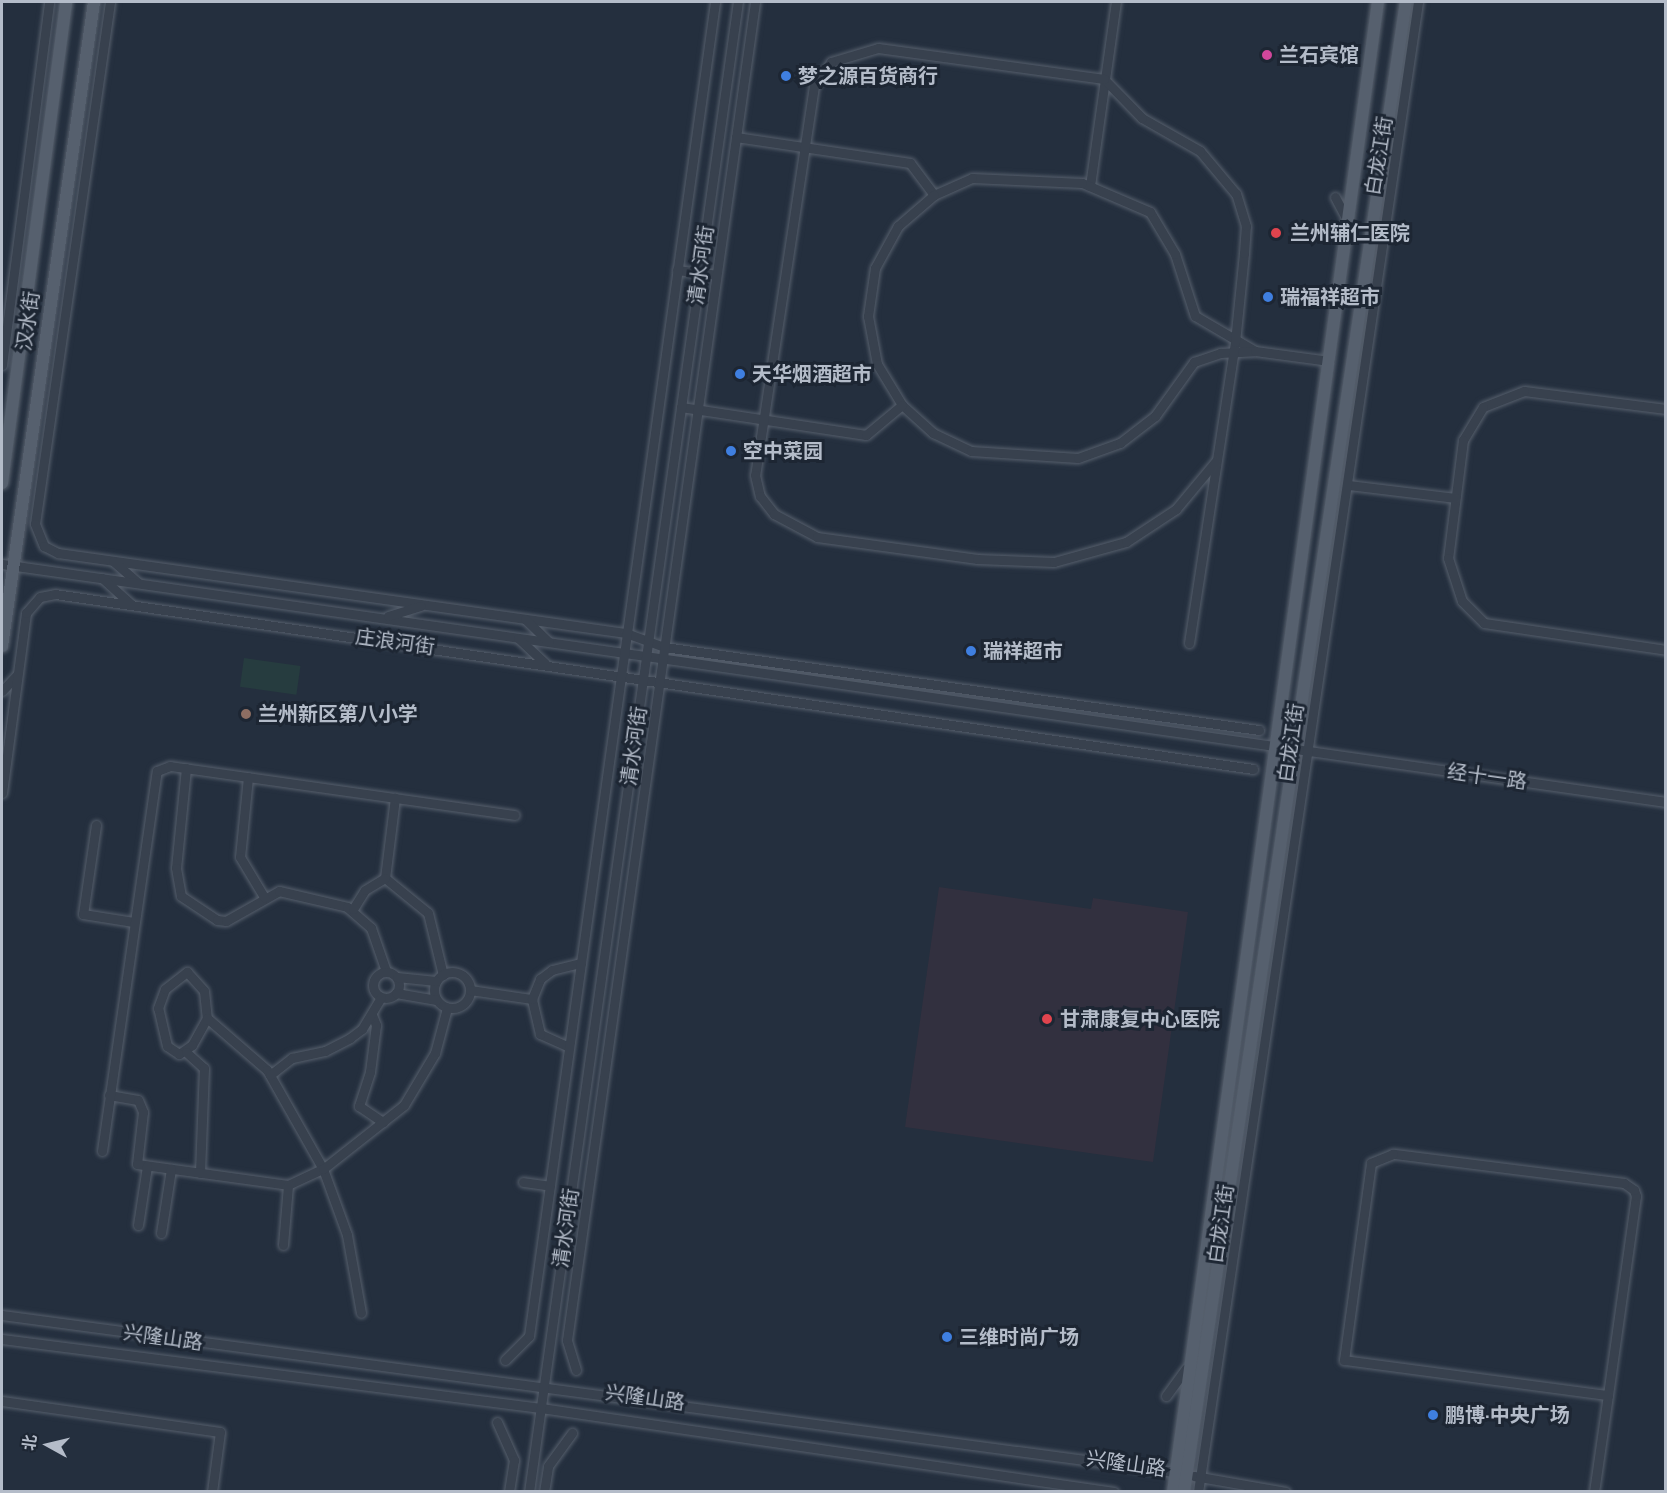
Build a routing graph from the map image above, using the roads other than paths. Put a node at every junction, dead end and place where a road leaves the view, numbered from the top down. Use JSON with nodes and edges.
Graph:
{"nodes":[{"id":1,"x":50,"y":2,"type":"edge"},
{"id":2,"x":66,"y":2,"type":"edge"},
{"id":3,"x":94,"y":2,"type":"edge"},
{"id":4,"x":110,"y":2,"type":"edge"},
{"id":5,"x":715,"y":2,"type":"edge"},
{"id":6,"x":738,"y":2,"type":"edge"},
{"id":7,"x":755,"y":2,"type":"edge"},
{"id":8,"x":1116,"y":2,"type":"edge"},
{"id":9,"x":1378,"y":2,"type":"edge"},
{"id":10,"x":1406,"y":2,"type":"edge"},
{"id":11,"x":1418,"y":2,"type":"edge"},
{"id":12,"x":1104,"y":79,"type":"junction"},
{"id":13,"x":736,"y":137,"type":"junction"},
{"id":14,"x":803,"y":146,"type":"junction"},
{"id":15,"x":1089,"y":186,"type":"junction"},
{"id":16,"x":934,"y":195,"type":"junction"},
{"id":17,"x":1335,"y":197,"type":"dead end"},
{"id":18,"x":1348,"y":221,"type":"junction"},
{"id":19,"x":677,"y":270,"type":"junction"},
{"id":20,"x":700,"y":273,"type":"junction"},
{"id":21,"x":716,"y":275,"type":"junction"},
{"id":22,"x":1235,"y":342,"type":"junction"},
{"id":23,"x":1255,"y":351,"type":"junction"},
{"id":24,"x":1233,"y":352,"type":"junction"},
{"id":25,"x":1329,"y":361,"type":"junction"},
{"id":26,"x":2,"y":365,"type":"edge"},
{"id":27,"x":902,"y":405,"type":"junction"},
{"id":28,"x":681,"y":407,"type":"junction"},
{"id":29,"x":1665,"y":409,"type":"edge"},
{"id":30,"x":698,"y":410,"type":"junction"},
{"id":31,"x":762,"y":419,"type":"junction"},
{"id":32,"x":31,"y":435,"type":"junction"},
{"id":33,"x":5,"y":436,"type":"edge"},
{"id":34,"x":44,"y":461,"type":"junction"},
{"id":35,"x":1216,"y":461,"type":"junction"},
{"id":36,"x":2,"y":483,"type":"edge"},
{"id":37,"x":1349,"y":485,"type":"junction"},
{"id":38,"x":1455,"y":498,"type":"junction"},
{"id":39,"x":112,"y":561,"type":"junction"},
{"id":40,"x":6,"y":565,"type":"edge"},
{"id":41,"x":102,"y":578,"type":"junction"},
{"id":42,"x":138,"y":583,"type":"junction"},
{"id":43,"x":131,"y":604,"type":"junction"},
{"id":44,"x":426,"y":605,"type":"junction"},
{"id":45,"x":384,"y":618,"type":"junction"},
{"id":46,"x":524,"y":619,"type":"junction"},
{"id":47,"x":626,"y":633,"type":"junction"},
{"id":48,"x":518,"y":638,"type":"junction"},
{"id":49,"x":649,"y":641,"type":"junction"},
{"id":50,"x":549,"y":642,"type":"junction"},
{"id":51,"x":1189,"y":643,"type":"dead end"},
{"id":52,"x":2,"y":646,"type":"edge"},
{"id":53,"x":664,"y":647,"type":"junction"},
{"id":54,"x":1665,"y":650,"type":"edge"},
{"id":55,"x":623,"y":653,"type":"junction"},
{"id":56,"x":646,"y":656,"type":"junction"},
{"id":57,"x":662,"y":658,"type":"junction"},
{"id":58,"x":545,"y":663,"type":"junction"},
{"id":59,"x":18,"y":675,"type":"junction"},
{"id":60,"x":620,"y":676,"type":"junction"},
{"id":61,"x":643,"y":681,"type":"junction"},
{"id":62,"x":659,"y":685,"type":"junction"},
{"id":63,"x":2,"y":691,"type":"edge"},
{"id":64,"x":1259,"y":730,"type":"dead end"},
{"id":65,"x":1275,"y":748,"type":"junction"},
{"id":66,"x":1295,"y":751,"type":"junction"},
{"id":67,"x":1309,"y":753,"type":"junction"},
{"id":68,"x":186,"y":768,"type":"junction"},
{"id":69,"x":1253,"y":769,"type":"dead end"},
{"id":70,"x":248,"y":777,"type":"junction"},
{"id":71,"x":2,"y":793,"type":"edge"},
{"id":72,"x":395,"y":798,"type":"junction"},
{"id":73,"x":1665,"y":802,"type":"edge"},
{"id":74,"x":515,"y":815,"type":"dead end"},
{"id":75,"x":96,"y":825,"type":"dead end"},
{"id":76,"x":385,"y":878,"type":"junction"},
{"id":77,"x":264,"y":897,"type":"junction"},
{"id":78,"x":353,"y":909,"type":"junction"},
{"id":79,"x":133,"y":922,"type":"junction"},
{"id":80,"x":581,"y":963,"type":"junction"},
{"id":81,"x":386,"y":971,"type":"junction"},
{"id":82,"x":397,"y":977,"type":"junction"},
{"id":83,"x":440,"y":978,"type":"junction"},
{"id":84,"x":470,"y":990,"type":"junction"},
{"id":85,"x":396,"y":993,"type":"junction"},
{"id":86,"x":381,"y":997,"type":"junction"},
{"id":87,"x":532,"y":999,"type":"junction"},
{"id":88,"x":436,"y":1000,"type":"junction"},
{"id":89,"x":447,"y":1008,"type":"junction"},
{"id":90,"x":372,"y":1015,"type":"junction"},
{"id":91,"x":207,"y":1018,"type":"junction"},
{"id":92,"x":569,"y":1047,"type":"junction"},
{"id":93,"x":186,"y":1052,"type":"junction"},
{"id":94,"x":270,"y":1075,"type":"junction"},
{"id":95,"x":109,"y":1095,"type":"junction"},
{"id":96,"x":383,"y":1122,"type":"junction"},
{"id":97,"x":102,"y":1150,"type":"dead end"},
{"id":98,"x":147,"y":1166,"type":"junction"},
{"id":99,"x":171,"y":1169,"type":"junction"},
{"id":100,"x":323,"y":1169,"type":"junction"},
{"id":101,"x":200,"y":1173,"type":"junction"},
{"id":102,"x":523,"y":1182,"type":"dead end"},
{"id":103,"x":288,"y":1185,"type":"junction"},
{"id":104,"x":550,"y":1186,"type":"junction"},
{"id":105,"x":138,"y":1226,"type":"dead end"},
{"id":106,"x":161,"y":1233,"type":"dead end"},
{"id":107,"x":1225,"y":1237,"type":"junction"},
{"id":108,"x":283,"y":1245,"type":"dead end"},
{"id":109,"x":1235,"y":1261,"type":"junction"},
{"id":110,"x":361,"y":1313,"type":"dead end"},
{"id":111,"x":2,"y":1315,"type":"edge"},
{"id":112,"x":2,"y":1339,"type":"edge"},
{"id":113,"x":506,"y":1360,"type":"dead end"},
{"id":114,"x":1186,"y":1368,"type":"junction"},
{"id":115,"x":1217,"y":1368,"type":"junction"},
{"id":116,"x":576,"y":1370,"type":"dead end"},
{"id":117,"x":544,"y":1384,"type":"junction"},
{"id":118,"x":1200,"y":1394,"type":"junction"},
{"id":119,"x":1608,"y":1395,"type":"junction"},
{"id":120,"x":1166,"y":1396,"type":"dead end"},
{"id":121,"x":2,"y":1401,"type":"edge"},
{"id":122,"x":541,"y":1408,"type":"junction"},
{"id":123,"x":497,"y":1422,"type":"dead end"},
{"id":124,"x":572,"y":1433,"type":"dead end"},
{"id":125,"x":1181,"y":1473,"type":"junction"},
{"id":126,"x":1200,"y":1477,"type":"junction"},
{"id":127,"x":212,"y":1491,"type":"edge"},
{"id":128,"x":509,"y":1491,"type":"edge"},
{"id":129,"x":530,"y":1491,"type":"edge"},
{"id":130,"x":544,"y":1491,"type":"edge"},
{"id":131,"x":1114,"y":1491,"type":"edge"},
{"id":132,"x":1173,"y":1491,"type":"edge"},
{"id":133,"x":1184,"y":1491,"type":"edge"},
{"id":134,"x":1198,"y":1491,"type":"edge"},
{"id":135,"x":1286,"y":1491,"type":"edge"},
{"id":136,"x":1594,"y":1491,"type":"edge"}],
"edges":[{"from":1,"to":26,"type":"street"},
{"from":2,"to":33,"type":"main road","name":"汉水街"},
{"from":3,"to":32,"type":"main road","name":"汉水街"},
{"from":4,"to":34,"type":"street"},
{"from":5,"to":19,"type":"street"},
{"from":6,"to":20,"type":"street","name":"清水河街"},
{"from":7,"to":13,"type":"street"},
{"from":8,"to":12,"type":"street"},
{"from":9,"to":18,"type":"main road","name":"白龙江街"},
{"from":10,"to":66,"type":"main road","name":"白龙江街"},
{"from":11,"to":37,"type":"street","name":"白龙江街"},
{"from":12,"to":14,"type":"street"},
{"from":12,"to":15,"type":"street"},
{"from":12,"to":22,"type":"street"},
{"from":13,"to":14,"type":"street"},
{"from":13,"to":21,"type":"street"},
{"from":14,"to":16,"type":"street"},
{"from":14,"to":31,"type":"street"},
{"from":15,"to":16,"type":"street"},
{"from":15,"to":22,"type":"street"},
{"from":16,"to":27,"type":"street"},
{"from":17,"to":18,"type":"street"},
{"from":18,"to":25,"type":"main road","name":"白龙江街"},
{"from":19,"to":20,"type":"street"},
{"from":19,"to":47,"type":"street"},
{"from":20,"to":21,"type":"street"},
{"from":20,"to":28,"type":"street","name":"清水河街"},
{"from":21,"to":30,"type":"street"},
{"from":22,"to":23,"type":"street"},
{"from":22,"to":24,"type":"street"},
{"from":23,"to":24,"type":"street"},
{"from":23,"to":25,"type":"street"},
{"from":24,"to":27,"type":"street"},
{"from":24,"to":35,"type":"street"},
{"from":25,"to":65,"type":"main road","name":"白龙江街"},
{"from":27,"to":31,"type":"street"},
{"from":28,"to":30,"type":"street"},
{"from":28,"to":49,"type":"street","name":"清水河街"},
{"from":29,"to":38,"type":"street"},
{"from":30,"to":31,"type":"street"},
{"from":30,"to":53,"type":"street"},
{"from":31,"to":35,"type":"street"},
{"from":32,"to":34,"type":"street"},
{"from":32,"to":40,"type":"main road","name":"汉水街"},
{"from":33,"to":36,"type":"main road","name":"汉水街"},
{"from":34,"to":39,"type":"street"},
{"from":35,"to":51,"type":"street"},
{"from":37,"to":38,"type":"street"},
{"from":37,"to":67,"type":"street","name":"白龙江街"},
{"from":38,"to":54,"type":"street"},
{"from":39,"to":42,"type":"street"},
{"from":39,"to":44,"type":"street"},
{"from":40,"to":41,"type":"street","name":"经十一路"},
{"from":40,"to":52,"type":"main road","name":"汉水街"},
{"from":41,"to":42,"type":"street","name":"经十一路"},
{"from":41,"to":43,"type":"street"},
{"from":42,"to":45,"type":"street","name":"经十一路"},
{"from":43,"to":58,"type":"street","name":"庄浪河街"},
{"from":43,"to":59,"type":"street","name":"庄浪河街"},
{"from":44,"to":45,"type":"street"},
{"from":44,"to":46,"type":"street"},
{"from":45,"to":48,"type":"street","name":"经十一路"},
{"from":46,"to":47,"type":"street"},
{"from":46,"to":50,"type":"street"},
{"from":47,"to":49,"type":"street"},
{"from":47,"to":55,"type":"street"},
{"from":48,"to":50,"type":"street","name":"经十一路"},
{"from":48,"to":58,"type":"street"},
{"from":49,"to":53,"type":"street"},
{"from":49,"to":56,"type":"street","name":"清水河街"},
{"from":50,"to":55,"type":"street","name":"经十一路"},
{"from":53,"to":57,"type":"street"},
{"from":53,"to":64,"type":"street"},
{"from":55,"to":56,"type":"street","name":"经十一路"},
{"from":55,"to":60,"type":"street"},
{"from":56,"to":57,"type":"street","name":"经十一路"},
{"from":56,"to":61,"type":"street","name":"清水河街"},
{"from":57,"to":62,"type":"street"},
{"from":57,"to":65,"type":"street","name":"经十一路"},
{"from":58,"to":60,"type":"street","name":"庄浪河街"},
{"from":59,"to":63,"type":"street"},
{"from":59,"to":71,"type":"street"},
{"from":60,"to":61,"type":"street","name":"庄浪河街"},
{"from":60,"to":80,"type":"street"},
{"from":61,"to":62,"type":"street","name":"庄浪河街"},
{"from":61,"to":117,"type":"street","name":"清水河街"},
{"from":62,"to":69,"type":"street","name":"庄浪河街"},
{"from":62,"to":116,"type":"street"},
{"from":65,"to":66,"type":"street","name":"经十一路"},
{"from":65,"to":114,"type":"main road","name":"白龙江街"},
{"from":66,"to":67,"type":"street","name":"经十一路"},
{"from":66,"to":107,"type":"main road","name":"白龙江街"},
{"from":67,"to":73,"type":"street","name":"经十一路"},
{"from":67,"to":109,"type":"street","name":"白龙江街"},
{"from":68,"to":70,"type":"street"},
{"from":68,"to":77,"type":"street"},
{"from":68,"to":79,"type":"street"},
{"from":70,"to":72,"type":"street"},
{"from":70,"to":77,"type":"street"},
{"from":72,"to":74,"type":"street"},
{"from":72,"to":76,"type":"street"},
{"from":75,"to":79,"type":"street"},
{"from":76,"to":78,"type":"street"},
{"from":76,"to":83,"type":"street"},
{"from":77,"to":78,"type":"street"},
{"from":78,"to":81,"type":"street"},
{"from":79,"to":95,"type":"street"},
{"from":80,"to":87,"type":"street"},
{"from":80,"to":92,"type":"street"},
{"from":81,"to":82,"type":"street"},
{"from":81,"to":86,"type":"street"},
{"from":82,"to":83,"type":"street"},
{"from":82,"to":85,"type":"street"},
{"from":83,"to":84,"type":"street"},
{"from":83,"to":88,"type":"street"},
{"from":84,"to":87,"type":"street"},
{"from":84,"to":89,"type":"street"},
{"from":85,"to":86,"type":"street"},
{"from":85,"to":88,"type":"street"},
{"from":86,"to":90,"type":"street"},
{"from":87,"to":92,"type":"street"},
{"from":88,"to":89,"type":"street"},
{"from":89,"to":96,"type":"street"},
{"from":90,"to":94,"type":"street"},
{"from":90,"to":96,"type":"street"},
{"from":91,"to":93,"type":"street"},
{"from":91,"to":93,"type":"street"},
{"from":91,"to":94,"type":"street"},
{"from":92,"to":104,"type":"street"},
{"from":93,"to":101,"type":"street"},
{"from":94,"to":100,"type":"street"},
{"from":95,"to":97,"type":"street"},
{"from":95,"to":98,"type":"street"},
{"from":96,"to":100,"type":"street"},
{"from":98,"to":99,"type":"street"},
{"from":98,"to":105,"type":"street"},
{"from":99,"to":101,"type":"street"},
{"from":99,"to":106,"type":"street"},
{"from":100,"to":103,"type":"street"},
{"from":100,"to":110,"type":"street"},
{"from":101,"to":103,"type":"street"},
{"from":102,"to":104,"type":"street"},
{"from":103,"to":108,"type":"street"},
{"from":104,"to":113,"type":"street"},
{"from":107,"to":109,"type":"street"},
{"from":107,"to":118,"type":"main road","name":"白龙江街"},
{"from":109,"to":115,"type":"street","name":"白龙江街"},
{"from":111,"to":117,"type":"street","name":"兴隆山路"},
{"from":112,"to":122,"type":"street","name":"兴隆山路"},
{"from":114,"to":120,"type":"street"},
{"from":114,"to":125,"type":"main road","name":"白龙江街"},
{"from":115,"to":118,"type":"street"},
{"from":115,"to":126,"type":"street","name":"白龙江街"},
{"from":117,"to":122,"type":"street","name":"清水河街"},
{"from":117,"to":125,"type":"street","name":"兴隆山路"},
{"from":118,"to":125,"type":"main road","name":"白龙江街"},
{"from":119,"to":119,"type":"street"},
{"from":119,"to":136,"type":"street"},
{"from":121,"to":127,"type":"street"},
{"from":122,"to":129,"type":"street","name":"清水河街"},
{"from":122,"to":131,"type":"street","name":"兴隆山路"},
{"from":123,"to":128,"type":"street"},
{"from":124,"to":130,"type":"street"},
{"from":125,"to":126,"type":"street","name":"兴隆山路"},
{"from":125,"to":132,"type":"main road","name":"白龙江街"},
{"from":125,"to":133,"type":"main road","name":"白龙江街"},
{"from":126,"to":134,"type":"street","name":"白龙江街"},
{"from":126,"to":135,"type":"street","name":"兴隆山路"}]}
